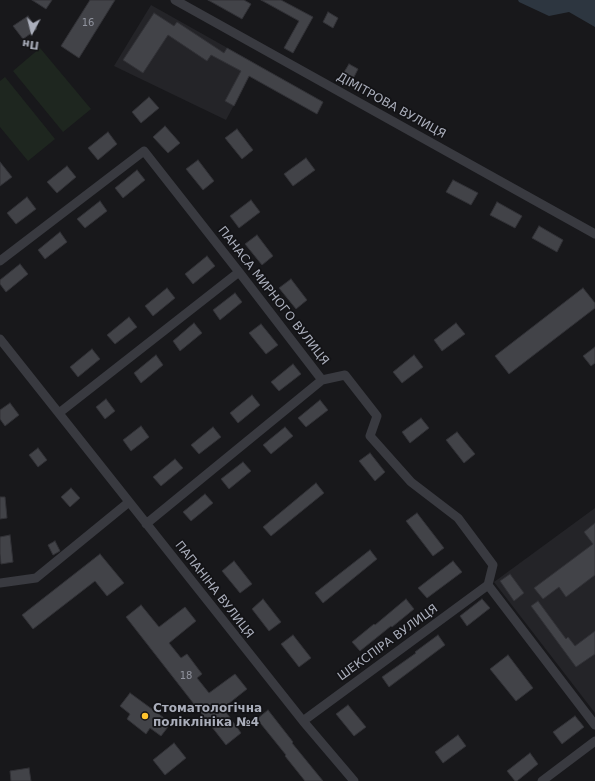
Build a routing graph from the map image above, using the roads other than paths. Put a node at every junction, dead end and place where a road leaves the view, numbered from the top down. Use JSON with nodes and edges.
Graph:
{"nodes":[{"id":1,"x":175,"y":0,"type":"edge"},
{"id":2,"x":595,"y":234,"type":"edge"},
{"id":3,"x":0,"y":261,"type":"edge"},
{"id":4,"x":240,"y":272,"type":"junction"},
{"id":5,"x":0,"y":338,"type":"edge"},
{"id":6,"x":322,"y":380,"type":"junction"},
{"id":7,"x":59,"y":413,"type":"junction"},
{"id":8,"x":129,"y":502,"type":"junction"},
{"id":9,"x":146,"y":524,"type":"junction"},
{"id":10,"x":0,"y":583,"type":"edge"},
{"id":11,"x":488,"y":584,"type":"junction"},
{"id":12,"x":303,"y":721,"type":"junction"},
{"id":13,"x":595,"y":725,"type":"edge"},
{"id":14,"x":595,"y":741,"type":"edge"},
{"id":15,"x":354,"y":781,"type":"edge"},
{"id":16,"x":542,"y":781,"type":"edge"}],
"edges":[{"from":1,"to":2,"type":"street","name":"ДІМІТРОВА ВУЛИЦЯ"},
{"from":3,"to":4,"type":"street","name":"ПАНАСА МИРНОГО ВУЛИЦЯ"},
{"from":4,"to":6,"type":"street","name":"ПАНАСА МИРНОГО ВУЛИЦЯ"},
{"from":4,"to":7,"type":"street"},
{"from":5,"to":7,"type":"street","name":"ПАПАНІНА ВУЛИЦЯ"},
{"from":6,"to":9,"type":"street"},
{"from":6,"to":11,"type":"street","name":"ПАНАСА МИРНОГО ВУЛИЦЯ"},
{"from":7,"to":8,"type":"street","name":"ПАПАНІНА ВУЛИЦЯ"},
{"from":8,"to":9,"type":"street","name":"ПАПАНІНА ВУЛИЦЯ"},
{"from":8,"to":10,"type":"street"},
{"from":9,"to":12,"type":"street","name":"ПАПАНІНА ВУЛИЦЯ"},
{"from":11,"to":12,"type":"street","name":"ШЕКСПІРА ВУЛИЦЯ"},
{"from":11,"to":13,"type":"street"},
{"from":12,"to":15,"type":"street","name":"ПАПАНІНА ВУЛИЦЯ"},
{"from":14,"to":16,"type":"street"}]}
